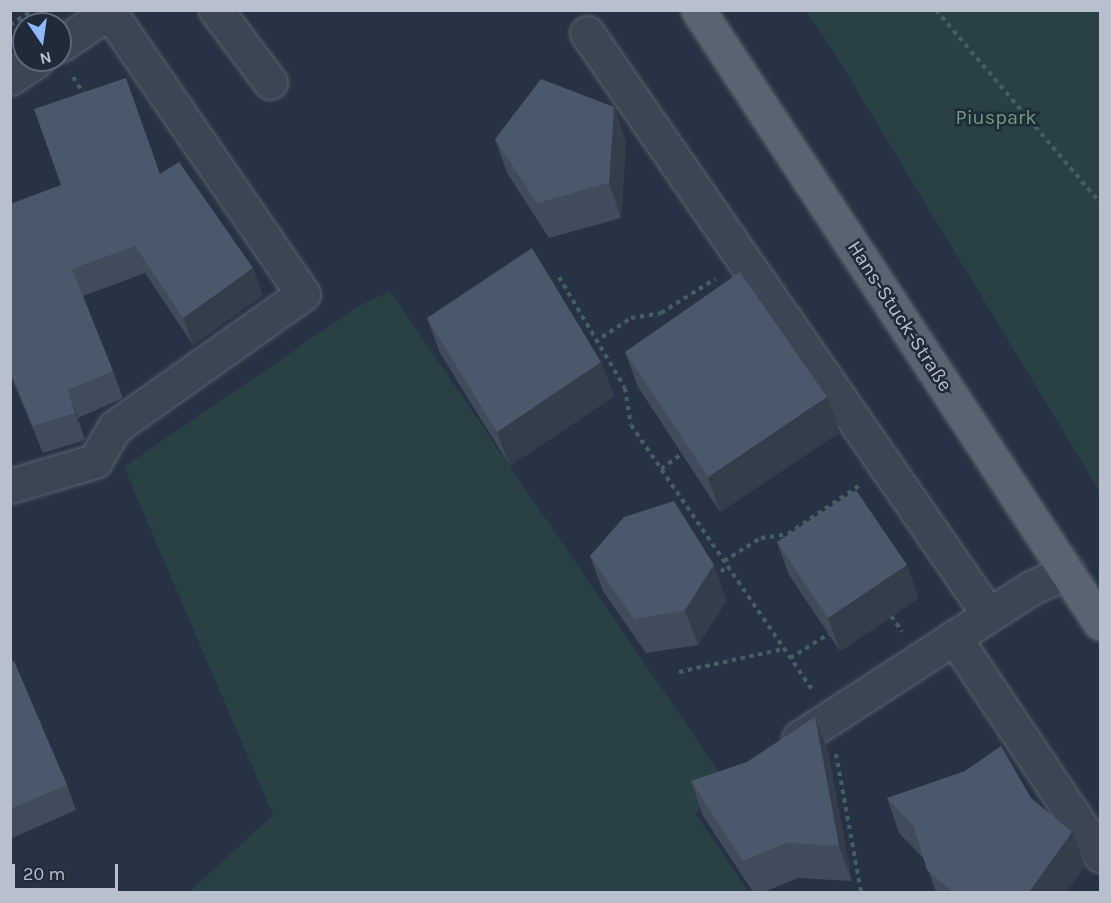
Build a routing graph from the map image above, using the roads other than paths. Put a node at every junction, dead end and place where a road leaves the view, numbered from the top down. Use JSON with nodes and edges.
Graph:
{"nodes":[{"id":1,"x":216,"y":10,"type":"edge"},
{"id":2,"x":699,"y":10,"type":"edge"},
{"id":3,"x":111,"y":11,"type":"edge"},
{"id":4,"x":587,"y":33,"type":"dead end"},
{"id":5,"x":72,"y":37,"type":"edge"},
{"id":6,"x":270,"y":82,"type":"dead end"},
{"id":7,"x":10,"y":486,"type":"edge"},
{"id":8,"x":1067,"y":571,"type":"junction"},
{"id":9,"x":989,"y":615,"type":"junction"},
{"id":10,"x":1101,"y":623,"type":"edge"},
{"id":11,"x":954,"y":638,"type":"junction"},
{"id":12,"x":799,"y":738,"type":"edge"},
{"id":13,"x":1101,"y":855,"type":"edge"}],
"edges":[{"from":1,"to":6,"type":"street"},
{"from":2,"to":8,"type":"main road","name":"Hans-Stuck-Straße"},
{"from":3,"to":5,"type":"street"},
{"from":3,"to":7,"type":"street"},
{"from":4,"to":9,"type":"street"},
{"from":8,"to":9,"type":"street"},
{"from":8,"to":10,"type":"main road","name":"Hans-Stuck-Straße"},
{"from":9,"to":11,"type":"street"},
{"from":11,"to":12,"type":"street"},
{"from":11,"to":13,"type":"street"}]}
